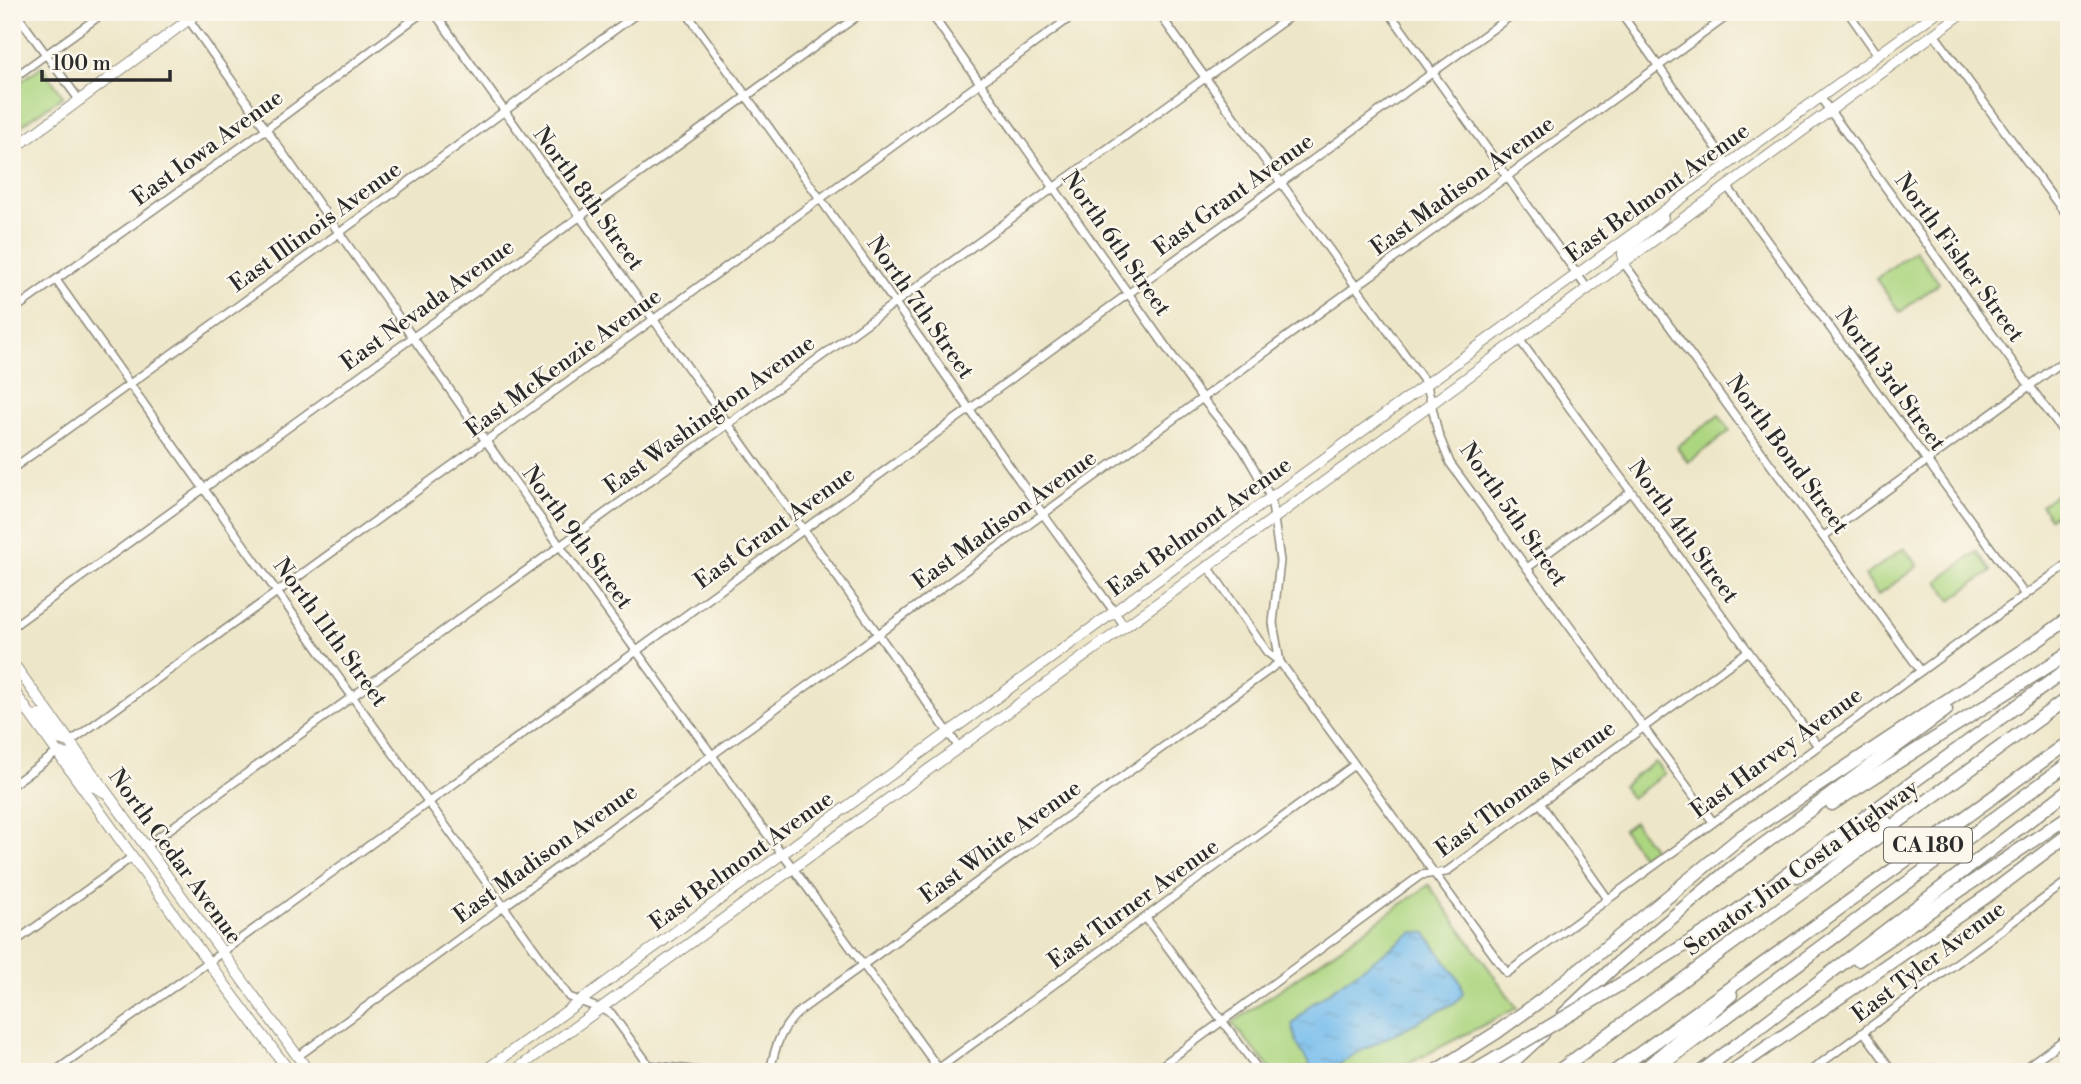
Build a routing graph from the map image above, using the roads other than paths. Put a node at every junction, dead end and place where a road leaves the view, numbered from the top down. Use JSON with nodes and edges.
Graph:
{"nodes":[{"id":1,"x":15,"y":12,"type":"edge"},
{"id":2,"x":105,"y":12,"type":"edge"},
{"id":3,"x":199,"y":12,"type":"edge"},
{"id":4,"x":424,"y":12,"type":"edge"},
{"id":5,"x":434,"y":12,"type":"edge"},
{"id":6,"x":639,"y":12,"type":"edge"},
{"id":7,"x":686,"y":12,"type":"edge"},
{"id":8,"x":863,"y":12,"type":"edge"},
{"id":9,"x":930,"y":12,"type":"edge"},
{"id":10,"x":1078,"y":12,"type":"edge"},
{"id":11,"x":1158,"y":12,"type":"edge"},
{"id":12,"x":1296,"y":12,"type":"edge"},
{"id":13,"x":1389,"y":12,"type":"edge"},
{"id":14,"x":1516,"y":12,"type":"edge"},
{"id":15,"x":1620,"y":12,"type":"edge"},
{"id":16,"x":1733,"y":12,"type":"edge"},
{"id":17,"x":1848,"y":12,"type":"edge"},
{"id":18,"x":1937,"y":12,"type":"edge"},
{"id":19,"x":1964,"y":12,"type":"edge"},
{"id":20,"x":189,"y":20,"type":"junction"},
{"id":21,"x":1934,"y":34,"type":"junction"},
{"id":22,"x":47,"y":54,"type":"junction"},
{"id":23,"x":1878,"y":55,"type":"junction"},
{"id":24,"x":1659,"y":66,"type":"junction"},
{"id":25,"x":1433,"y":73,"type":"junction"},
{"id":26,"x":1206,"y":78,"type":"junction"},
{"id":27,"x":12,"y":79,"type":"edge"},
{"id":28,"x":981,"y":83,"type":"junction"},
{"id":29,"x":1820,"y":97,"type":"junction"},
{"id":30,"x":746,"y":98,"type":"junction"},
{"id":31,"x":80,"y":101,"type":"junction"},
{"id":32,"x":1830,"y":110,"type":"junction"},
{"id":33,"x":504,"y":112,"type":"junction"},
{"id":34,"x":266,"y":129,"type":"junction"},
{"id":35,"x":12,"y":150,"type":"edge"},
{"id":36,"x":1728,"y":164,"type":"junction"},
{"id":37,"x":1507,"y":176,"type":"junction"},
{"id":38,"x":1281,"y":183,"type":"junction"},
{"id":39,"x":1727,"y":186,"type":"junction"},
{"id":40,"x":1055,"y":187,"type":"junction"},
{"id":41,"x":820,"y":199,"type":"junction"},
{"id":42,"x":1677,"y":202,"type":"junction"},
{"id":43,"x":579,"y":217,"type":"junction"},
{"id":44,"x":2069,"y":219,"type":"edge"},
{"id":45,"x":339,"y":233,"type":"junction"},
{"id":46,"x":1623,"y":261,"type":"junction"},
{"id":47,"x":1577,"y":274,"type":"junction"},
{"id":48,"x":56,"y":280,"type":"junction"},
{"id":49,"x":1356,"y":286,"type":"junction"},
{"id":50,"x":1587,"y":288,"type":"junction"},
{"id":51,"x":1129,"y":294,"type":"junction"},
{"id":52,"x":895,"y":303,"type":"junction"},
{"id":53,"x":12,"y":311,"type":"edge"},
{"id":54,"x":653,"y":320,"type":"junction"},
{"id":55,"x":414,"y":338,"type":"junction"},
{"id":56,"x":1519,"y":339,"type":"junction"},
{"id":57,"x":2069,"y":357,"type":"edge"},
{"id":58,"x":130,"y":384,"type":"junction"},
{"id":59,"x":1427,"y":385,"type":"junction"},
{"id":60,"x":2029,"y":386,"type":"junction"},
{"id":61,"x":1202,"y":398,"type":"junction"},
{"id":62,"x":1431,"y":404,"type":"junction"},
{"id":63,"x":970,"y":409,"type":"junction"},
{"id":64,"x":729,"y":424,"type":"junction"},
{"id":65,"x":2069,"y":440,"type":"edge"},
{"id":66,"x":486,"y":441,"type":"junction"},
{"id":67,"x":1927,"y":461,"type":"junction"},
{"id":68,"x":12,"y":468,"type":"edge"},
{"id":69,"x":205,"y":490,"type":"junction"},
{"id":70,"x":1631,"y":492,"type":"junction"},
{"id":71,"x":1271,"y":498,"type":"junction"},
{"id":72,"x":1043,"y":514,"type":"junction"},
{"id":73,"x":1274,"y":516,"type":"junction"},
{"id":74,"x":803,"y":530,"type":"junction"},
{"id":75,"x":1824,"y":536,"type":"junction"},
{"id":76,"x":560,"y":546,"type":"junction"},
{"id":77,"x":2069,"y":563,"type":"edge"},
{"id":78,"x":1207,"y":565,"type":"junction"},
{"id":79,"x":1527,"y":568,"type":"junction"},
{"id":80,"x":277,"y":592,"type":"junction"},
{"id":81,"x":2025,"y":595,"type":"junction"},
{"id":82,"x":1115,"y":612,"type":"junction"},
{"id":83,"x":2069,"y":618,"type":"edge"},
{"id":84,"x":1124,"y":625,"type":"junction"},
{"id":85,"x":12,"y":627,"type":"edge"},
{"id":86,"x":878,"y":635,"type":"junction"},
{"id":87,"x":2038,"y":640,"type":"junction"},
{"id":88,"x":636,"y":651,"type":"junction"},
{"id":89,"x":1748,"y":651,"type":"junction"},
{"id":90,"x":2069,"y":653,"type":"edge"},
{"id":91,"x":12,"y":662,"type":"edge"},
{"id":92,"x":1280,"y":662,"type":"junction"},
{"id":93,"x":2069,"y":668,"type":"edge"},
{"id":94,"x":1921,"y":671,"type":"junction"},
{"id":95,"x":12,"y":689,"type":"edge"},
{"id":96,"x":353,"y":696,"type":"junction"},
{"id":97,"x":2069,"y":697,"type":"edge"},
{"id":98,"x":20,"y":700,"type":"junction"},
{"id":99,"x":1644,"y":727,"type":"junction"},
{"id":100,"x":949,"y":733,"type":"junction"},
{"id":101,"x":70,"y":742,"type":"junction"},
{"id":102,"x":2069,"y":742,"type":"edge"},
{"id":103,"x":958,"y":746,"type":"junction"},
{"id":104,"x":1818,"y":746,"type":"junction"},
{"id":105,"x":58,"y":752,"type":"junction"},
{"id":106,"x":712,"y":755,"type":"junction"},
{"id":107,"x":2069,"y":763,"type":"edge"},
{"id":108,"x":1354,"y":765,"type":"junction"},
{"id":109,"x":1967,"y":772,"type":"junction"},
{"id":110,"x":12,"y":785,"type":"edge"},
{"id":111,"x":2069,"y":790,"type":"edge"},
{"id":112,"x":107,"y":794,"type":"junction"},
{"id":113,"x":429,"y":803,"type":"junction"},
{"id":114,"x":1540,"y":803,"type":"junction"},
{"id":115,"x":2069,"y":816,"type":"edge"},
{"id":116,"x":1713,"y":822,"type":"junction"},
{"id":117,"x":2069,"y":834,"type":"edge"},
{"id":118,"x":145,"y":847,"type":"junction"},
{"id":119,"x":783,"y":854,"type":"junction"},
{"id":120,"x":132,"y":857,"type":"junction"},
{"id":121,"x":793,"y":868,"type":"junction"},
{"id":122,"x":1433,"y":873,"type":"junction"},
{"id":123,"x":2069,"y":880,"type":"edge"},
{"id":124,"x":1608,"y":899,"type":"junction"},
{"id":125,"x":504,"y":906,"type":"junction"},
{"id":126,"x":1675,"y":916,"type":"junction"},
{"id":127,"x":1146,"y":918,"type":"junction"},
{"id":128,"x":1720,"y":923,"type":"junction"},
{"id":129,"x":12,"y":944,"type":"edge"},
{"id":130,"x":1787,"y":947,"type":"junction"},
{"id":131,"x":221,"y":953,"type":"junction"},
{"id":132,"x":208,"y":962,"type":"junction"},
{"id":133,"x":862,"y":964,"type":"junction"},
{"id":134,"x":1796,"y":1000,"type":"junction"},
{"id":135,"x":580,"y":1001,"type":"junction"},
{"id":136,"x":601,"y":1009,"type":"junction"},
{"id":137,"x":1222,"y":1021,"type":"junction"},
{"id":138,"x":1864,"y":1032,"type":"junction"},
{"id":139,"x":2069,"y":1036,"type":"edge"},
{"id":140,"x":297,"y":1057,"type":"junction"},
{"id":141,"x":649,"y":1065,"type":"junction"},
{"id":142,"x":287,"y":1068,"type":"edge"},
{"id":143,"x":938,"y":1071,"type":"edge"},
{"id":144,"x":54,"y":1072,"type":"edge"},
{"id":145,"x":274,"y":1072,"type":"edge"},
{"id":146,"x":309,"y":1072,"type":"edge"},
{"id":147,"x":483,"y":1072,"type":"edge"},
{"id":148,"x":513,"y":1072,"type":"edge"},
{"id":149,"x":639,"y":1072,"type":"edge"},
{"id":150,"x":709,"y":1072,"type":"edge"},
{"id":151,"x":770,"y":1072,"type":"edge"},
{"id":152,"x":1153,"y":1072,"type":"edge"},
{"id":153,"x":1260,"y":1072,"type":"edge"},
{"id":154,"x":1434,"y":1072,"type":"edge"},
{"id":155,"x":1473,"y":1072,"type":"edge"},
{"id":156,"x":1502,"y":1072,"type":"edge"},
{"id":157,"x":1557,"y":1072,"type":"edge"},
{"id":158,"x":1614,"y":1072,"type":"edge"},
{"id":159,"x":1641,"y":1072,"type":"edge"},
{"id":160,"x":1652,"y":1072,"type":"edge"},
{"id":161,"x":1701,"y":1072,"type":"edge"},
{"id":162,"x":1731,"y":1072,"type":"edge"},
{"id":163,"x":1809,"y":1072,"type":"edge"},
{"id":164,"x":1893,"y":1072,"type":"edge"},
{"id":165,"x":2019,"y":1072,"type":"edge"}],
"edges":[{"from":1,"to":22,"type":"street"},
{"from":2,"to":22,"type":"street"},
{"from":3,"to":20,"type":"main road"},
{"from":4,"to":34,"type":"street","name":"East Iowa Avenue"},
{"from":5,"to":33,"type":"street","name":"North 8th Street"},
{"from":6,"to":33,"type":"street","name":"East Illinois Avenue"},
{"from":7,"to":30,"type":"street","name":"North 7th Street"},
{"from":8,"to":30,"type":"street","name":"East Nevada Avenue"},
{"from":9,"to":28,"type":"street","name":"North 6th Street"},
{"from":10,"to":28,"type":"street","name":"East McKenzie Avenue"},
{"from":11,"to":26,"type":"street","name":"North 5th Street"},
{"from":12,"to":26,"type":"street","name":"East Washington Avenue"},
{"from":13,"to":25,"type":"street"},
{"from":14,"to":25,"type":"street","name":"East Grant Avenue"},
{"from":15,"to":24,"type":"street"},
{"from":16,"to":24,"type":"street","name":"East Madison Avenue"},
{"from":17,"to":23,"type":"street"},
{"from":18,"to":23,"type":"main road","name":"East Belmont Avenue"},
{"from":19,"to":21,"type":"main road","name":"East Belmont Avenue"},
{"from":20,"to":31,"type":"main road"},
{"from":20,"to":34,"type":"street","name":"North 9th Street"},
{"from":21,"to":32,"type":"main road","name":"East Belmont Avenue"},
{"from":21,"to":44,"type":"street"},
{"from":22,"to":27,"type":"street"},
{"from":22,"to":31,"type":"street"},
{"from":23,"to":29,"type":"main road","name":"East Belmont Avenue"},
{"from":24,"to":36,"type":"street"},
{"from":24,"to":37,"type":"street","name":"East Madison Avenue"},
{"from":25,"to":37,"type":"street"},
{"from":25,"to":38,"type":"street","name":"East Grant Avenue"},
{"from":26,"to":38,"type":"street","name":"North 5th Street"},
{"from":26,"to":40,"type":"street","name":"East Washington Avenue"},
{"from":28,"to":40,"type":"street","name":"North 6th Street"},
{"from":28,"to":41,"type":"street","name":"East McKenzie Avenue"},
{"from":29,"to":32,"type":"street","name":"North Fisher Street"},
{"from":29,"to":36,"type":"main road","name":"East Belmont Avenue"},
{"from":30,"to":41,"type":"street","name":"North 7th Street"},
{"from":30,"to":43,"type":"street","name":"East Nevada Avenue"},
{"from":31,"to":35,"type":"main road"},
{"from":32,"to":39,"type":"main road","name":"East Belmont Avenue"},
{"from":32,"to":60,"type":"street","name":"North Fisher Street"},
{"from":33,"to":43,"type":"street","name":"North 8th Street"},
{"from":33,"to":45,"type":"street","name":"East Illinois Avenue"},
{"from":34,"to":45,"type":"street","name":"North 9th Street"},
{"from":34,"to":48,"type":"street","name":"East Iowa Avenue"},
{"from":36,"to":42,"type":"main road","name":"East Belmont Avenue"},
{"from":37,"to":47,"type":"street"},
{"from":37,"to":49,"type":"street","name":"East Madison Avenue"},
{"from":38,"to":49,"type":"street","name":"North 5th Street"},
{"from":38,"to":51,"type":"street","name":"East Grant Avenue"},
{"from":39,"to":46,"type":"main road","name":"East Belmont Avenue"},
{"from":39,"to":67,"type":"street","name":"North 3rd Street"},
{"from":40,"to":51,"type":"street","name":"North 6th Street"},
{"from":40,"to":52,"type":"street","name":"East Washington Avenue"},
{"from":41,"to":52,"type":"street","name":"North 7th Street"},
{"from":41,"to":54,"type":"street","name":"East McKenzie Avenue"},
{"from":42,"to":46,"type":"main road"},
{"from":42,"to":47,"type":"main road","name":"East Belmont Avenue"},
{"from":43,"to":54,"type":"street","name":"North 8th Street"},
{"from":43,"to":55,"type":"street","name":"East Nevada Avenue"},
{"from":45,"to":55,"type":"street","name":"North 9th Street"},
{"from":45,"to":58,"type":"street","name":"East Illinois Avenue"},
{"from":46,"to":50,"type":"main road","name":"East Belmont Avenue"},
{"from":46,"to":75,"type":"street","name":"North Bond Street"},
{"from":47,"to":50,"type":"street"},
{"from":47,"to":59,"type":"main road","name":"East Belmont Avenue"},
{"from":48,"to":53,"type":"street","name":"East Iowa Avenue"},
{"from":48,"to":58,"type":"street","name":"North 11th Street"},
{"from":49,"to":59,"type":"street","name":"North 5th Street"},
{"from":49,"to":61,"type":"street","name":"East Madison Avenue"},
{"from":50,"to":56,"type":"main road","name":"East Belmont Avenue"},
{"from":51,"to":61,"type":"street","name":"North 6th Street"},
{"from":51,"to":63,"type":"street","name":"East Grant Avenue"},
{"from":52,"to":63,"type":"street","name":"North 7th Street"},
{"from":52,"to":64,"type":"street","name":"East Washington Avenue"},
{"from":54,"to":64,"type":"street","name":"North 8th Street"},
{"from":54,"to":66,"type":"street","name":"East McKenzie Avenue"},
{"from":55,"to":66,"type":"street","name":"North 9th Street"},
{"from":55,"to":69,"type":"street","name":"East Nevada Avenue"},
{"from":56,"to":62,"type":"main road","name":"East Belmont Avenue"},
{"from":56,"to":70,"type":"street","name":"North 4th Street"},
{"from":57,"to":60,"type":"street"},
{"from":58,"to":68,"type":"street","name":"East Illinois Avenue"},
{"from":58,"to":69,"type":"street","name":"North 11th Street"},
{"from":59,"to":62,"type":"street","name":"North 5th Street"},
{"from":59,"to":71,"type":"main road","name":"East Belmont Avenue"},
{"from":60,"to":65,"type":"street","name":"North Fisher Street"},
{"from":60,"to":67,"type":"street"},
{"from":61,"to":71,"type":"street","name":"North 6th Street"},
{"from":61,"to":72,"type":"street","name":"East Madison Avenue"},
{"from":62,"to":73,"type":"main road","name":"East Belmont Avenue"},
{"from":62,"to":79,"type":"street","name":"North 5th Street"},
{"from":63,"to":72,"type":"street","name":"North 7th Street"},
{"from":63,"to":74,"type":"street","name":"East Grant Avenue"},
{"from":64,"to":74,"type":"street","name":"North 8th Street"},
{"from":64,"to":76,"type":"street","name":"East Washington Avenue"},
{"from":66,"to":76,"type":"street","name":"North 9th Street"},
{"from":66,"to":80,"type":"street","name":"East McKenzie Avenue"},
{"from":67,"to":75,"type":"street"},
{"from":67,"to":81,"type":"street","name":"North 3rd Street"},
{"from":69,"to":80,"type":"street","name":"North 11th Street"},
{"from":69,"to":85,"type":"street","name":"East Nevada Avenue"},
{"from":70,"to":79,"type":"street"},
{"from":70,"to":89,"type":"street","name":"North 4th Street"},
{"from":71,"to":73,"type":"street"},
{"from":71,"to":82,"type":"main road","name":"East Belmont Avenue"},
{"from":72,"to":82,"type":"street","name":"North 7th Street"},
{"from":72,"to":86,"type":"street","name":"East Madison Avenue"},
{"from":73,"to":78,"type":"main road","name":"East Belmont Avenue"},
{"from":73,"to":92,"type":"street"},
{"from":74,"to":86,"type":"street","name":"North 8th Street"},
{"from":74,"to":88,"type":"street","name":"East Grant Avenue"},
{"from":75,"to":94,"type":"street","name":"North Bond Street"},
{"from":76,"to":88,"type":"street","name":"North 9th Street"},
{"from":76,"to":96,"type":"street","name":"East Washington Avenue"},
{"from":77,"to":81,"type":"street","name":"East Harvey Avenue"},
{"from":78,"to":84,"type":"main road","name":"East Belmont Avenue"},
{"from":78,"to":92,"type":"street"},
{"from":79,"to":99,"type":"street","name":"North 5th Street"},
{"from":80,"to":96,"type":"street","name":"North 11th Street"},
{"from":80,"to":101,"type":"street","name":"East McKenzie Avenue"},
{"from":81,"to":94,"type":"street","name":"East Harvey Avenue"},
{"from":82,"to":84,"type":"street","name":"North 7th Street"},
{"from":82,"to":100,"type":"main road","name":"East Belmont Avenue"},
{"from":83,"to":87,"type":"highway"},
{"from":84,"to":103,"type":"main road","name":"East Belmont Avenue"},
{"from":86,"to":100,"type":"street","name":"North 8th Street"},
{"from":86,"to":106,"type":"street","name":"East Madison Avenue"},
{"from":87,"to":126,"type":"highway"},
{"from":87,"to":154,"type":"highway"},
{"from":88,"to":106,"type":"street","name":"North 9th Street"},
{"from":88,"to":113,"type":"street","name":"East Grant Avenue"},
{"from":89,"to":99,"type":"street","name":"East Thomas Avenue"},
{"from":89,"to":104,"type":"street","name":"North 4th Street"},
{"from":90,"to":126,"type":"highway"},
{"from":91,"to":101,"type":"main road","name":"North Cedar Avenue"},
{"from":92,"to":108,"type":"street"},
{"from":92,"to":133,"type":"street","name":"East White Avenue"},
{"from":93,"to":128,"type":"highway"},
{"from":94,"to":104,"type":"street","name":"East Harvey Avenue"},
{"from":95,"to":98,"type":"main road","name":"North Cedar Avenue"},
{"from":96,"to":113,"type":"street","name":"North 11th Street"},
{"from":96,"to":118,"type":"street","name":"East Washington Avenue"},
{"from":97,"to":109,"type":"highway","name":"Senator Jim Costa Highway","number":"CA 180"},
{"from":98,"to":101,"type":"main road"},
{"from":98,"to":105,"type":"main road","name":"North Cedar Avenue"},
{"from":99,"to":114,"type":"street","name":"East Thomas Avenue"},
{"from":99,"to":116,"type":"street","name":"North 5th Street"},
{"from":100,"to":103,"type":"street","name":"North 8th Street"},
{"from":100,"to":119,"type":"main road","name":"East Belmont Avenue"},
{"from":101,"to":112,"type":"main road","name":"North Cedar Avenue"},
{"from":102,"to":130,"type":"highway","number":"CA 180"},
{"from":103,"to":121,"type":"main road","name":"East Belmont Avenue"},
{"from":104,"to":116,"type":"street","name":"East Harvey Avenue"},
{"from":105,"to":110,"type":"street"},
{"from":105,"to":112,"type":"main road"},
{"from":105,"to":120,"type":"main road","name":"North Cedar Avenue"},
{"from":106,"to":119,"type":"street","name":"North 9th Street"},
{"from":106,"to":125,"type":"street","name":"East Madison Avenue"},
{"from":107,"to":160,"type":"highway"},
{"from":108,"to":122,"type":"street"},
{"from":108,"to":127,"type":"street","name":"East Turner Avenue"},
{"from":109,"to":128,"type":"highway"},
{"from":109,"to":157,"type":"highway","name":"Senator Jim Costa Highway","number":"CA 180"},
{"from":111,"to":134,"type":"highway"},
{"from":112,"to":118,"type":"main road","name":"North Cedar Avenue"},
{"from":113,"to":125,"type":"street","name":"North 11th Street"},
{"from":113,"to":131,"type":"street","name":"East Grant Avenue"},
{"from":114,"to":122,"type":"street","name":"East Thomas Avenue"},
{"from":114,"to":124,"type":"street"},
{"from":115,"to":134,"type":"highway"},
{"from":116,"to":124,"type":"street","name":"East Harvey Avenue"},
{"from":117,"to":162,"type":"highway"},
{"from":118,"to":131,"type":"main road","name":"North Cedar Avenue"},
{"from":119,"to":121,"type":"street","name":"North 9th Street"},
{"from":119,"to":135,"type":"main road","name":"East Belmont Avenue"},
{"from":120,"to":129,"type":"street"},
{"from":120,"to":132,"type":"main road","name":"North Cedar Avenue"},
{"from":121,"to":133,"type":"street","name":"North 9th Street"},
{"from":121,"to":136,"type":"main road","name":"East Belmont Avenue"},
{"from":122,"to":124,"type":"street","name":"East Harvey Avenue"},
{"from":122,"to":137,"type":"street","name":"East Thomas Avenue"},
{"from":123,"to":138,"type":"street","name":"East Tyler Avenue"},
{"from":125,"to":135,"type":"street","name":"North 11th Street"},
{"from":125,"to":140,"type":"street","name":"East Madison Avenue"},
{"from":126,"to":156,"type":"highway"},
{"from":127,"to":137,"type":"street"},
{"from":127,"to":143,"type":"street","name":"East Turner Avenue"},
{"from":128,"to":155,"type":"highway","bridge":true},
{"from":130,"to":158,"type":"highway","number":"CA 180"},
{"from":130,"to":159,"type":"highway"},
{"from":131,"to":132,"type":"street","name":"East Grant Avenue"},
{"from":131,"to":140,"type":"main road","name":"North Cedar Avenue"},
{"from":132,"to":142,"type":"main road","name":"North Cedar Avenue"},
{"from":132,"to":144,"type":"street","name":"East Grant Avenue"},
{"from":133,"to":143,"type":"street","name":"North 9th Street"},
{"from":133,"to":151,"type":"street","name":"East White Avenue"},
{"from":134,"to":161,"type":"highway"},
{"from":135,"to":136,"type":"street"},
{"from":135,"to":147,"type":"main road","name":"East Belmont Avenue"},
{"from":136,"to":141,"type":"street"},
{"from":136,"to":148,"type":"main road","name":"East Belmont Avenue"},
{"from":137,"to":152,"type":"street","name":"East Thomas Avenue"},
{"from":137,"to":153,"type":"street"},
{"from":138,"to":163,"type":"street","name":"East Tyler Avenue"},
{"from":138,"to":164,"type":"street"},
{"from":139,"to":165,"type":"street"},
{"from":140,"to":146,"type":"main road","name":"North Cedar Avenue"},
{"from":141,"to":149,"type":"street"},
{"from":141,"to":150,"type":"street"},
{"from":142,"to":145,"type":"street"}]}
